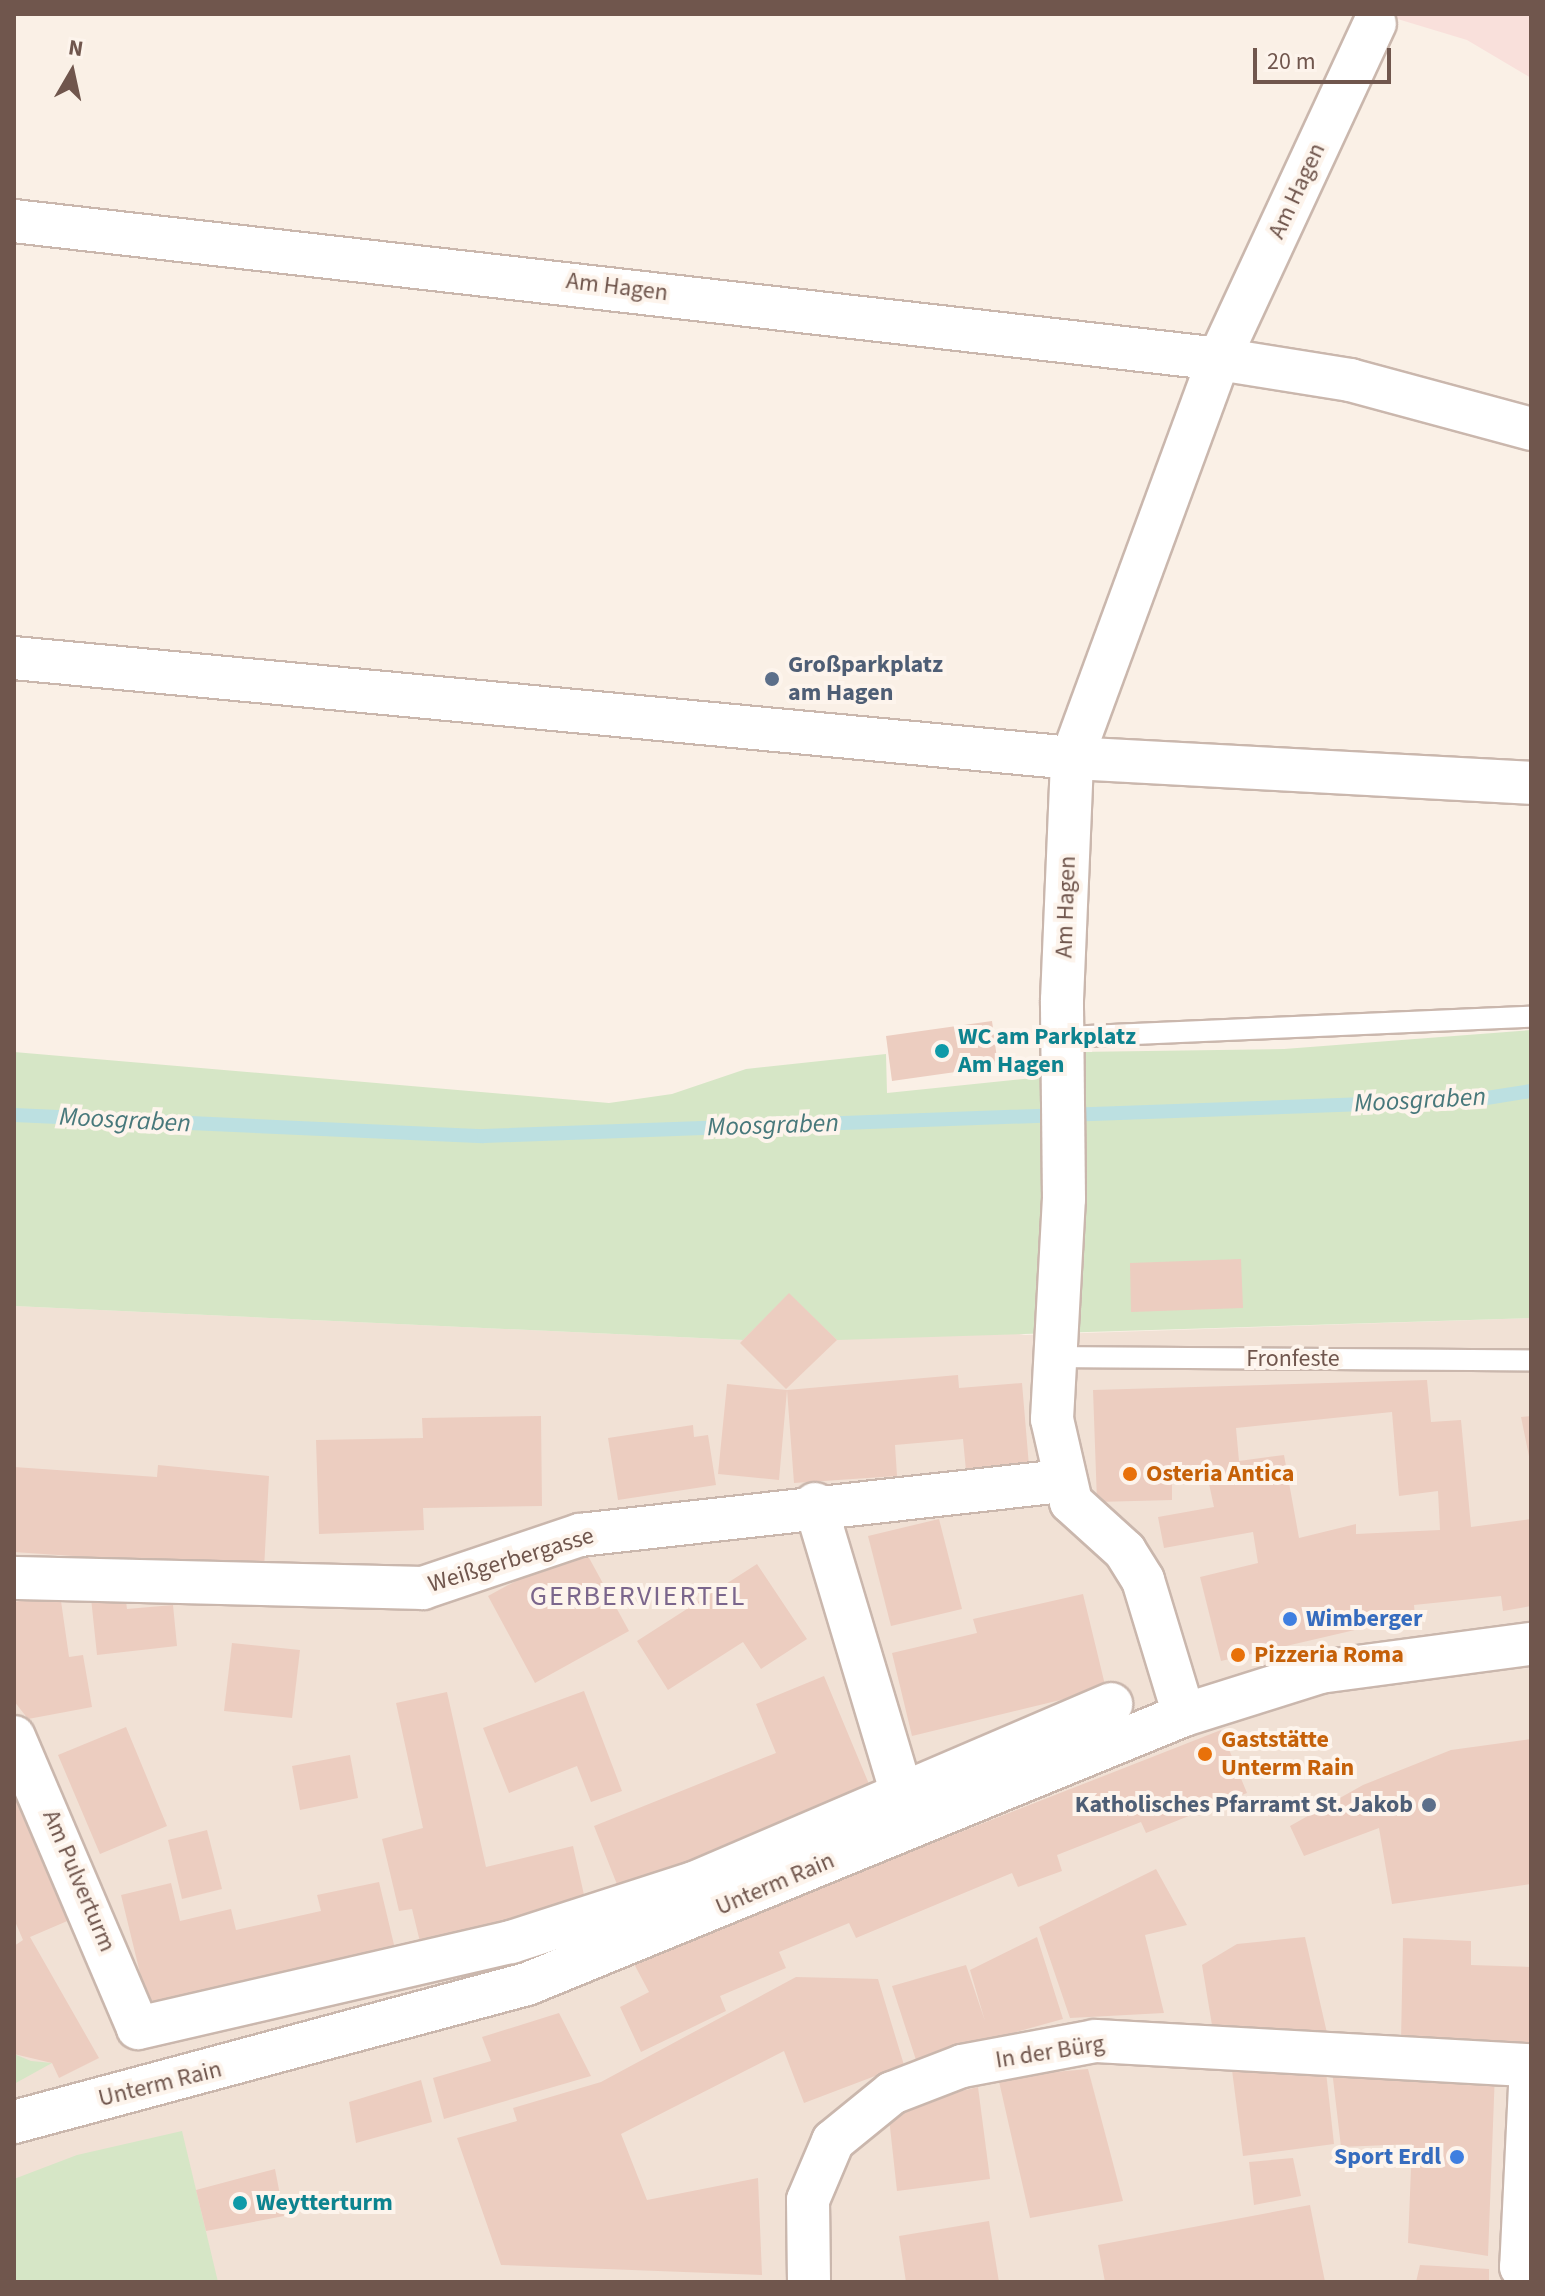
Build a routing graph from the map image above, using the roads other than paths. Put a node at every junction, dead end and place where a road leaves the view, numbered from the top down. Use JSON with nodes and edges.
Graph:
{"nodes":[{"id":1,"x":1375,"y":23,"type":"dead end"},
{"id":2,"x":14,"y":221,"type":"edge"},
{"id":3,"x":1219,"y":359,"type":"junction"},
{"id":4,"x":1531,"y":429,"type":"edge"},
{"id":5,"x":14,"y":658,"type":"edge"},
{"id":6,"x":1072,"y":758,"type":"junction"},
{"id":7,"x":1531,"y":783,"type":"edge"},
{"id":8,"x":1531,"y":1017,"type":"edge"},
{"id":9,"x":1064,"y":1037,"type":"junction"},
{"id":10,"x":1056,"y":1357,"type":"junction"},
{"id":11,"x":1531,"y":1360,"type":"edge"},
{"id":12,"x":1060,"y":1481,"type":"junction"},
{"id":13,"x":815,"y":1504,"type":"junction"},
{"id":14,"x":14,"y":1578,"type":"edge"},
{"id":15,"x":1531,"y":1644,"type":"edge"},
{"id":16,"x":1111,"y":1704,"type":"dead end"},
{"id":17,"x":1184,"y":1715,"type":"junction"},
{"id":18,"x":14,"y":1737,"type":"edge"},
{"id":19,"x":901,"y":1791,"type":"junction"},
{"id":20,"x":511,"y":1942,"type":"junction"},
{"id":21,"x":527,"y":1984,"type":"junction"},
{"id":22,"x":1531,"y":2066,"type":"edge"},
{"id":23,"x":14,"y":2122,"type":"edge"},
{"id":24,"x":1531,"y":2268,"type":"edge"},
{"id":25,"x":809,"y":2282,"type":"edge"}],
"edges":[{"from":1,"to":3,"type":"street","name":"Am Hagen"},
{"from":2,"to":3,"type":"street","name":"Am Hagen"},
{"from":3,"to":4,"type":"street","name":"Am Hagen"},
{"from":3,"to":6,"type":"street","name":"Am Hagen"},
{"from":5,"to":6,"type":"street"},
{"from":6,"to":7,"type":"street"},
{"from":6,"to":9,"type":"street","name":"Am Hagen"},
{"from":8,"to":9,"type":"lane"},
{"from":9,"to":10,"type":"street","name":"Am Hagen"},
{"from":10,"to":11,"type":"lane","name":"Fronfeste"},
{"from":10,"to":12,"type":"street","name":"Am Hagen"},
{"from":12,"to":13,"type":"street","name":"Weißgerbergasse"},
{"from":12,"to":17,"type":"street"},
{"from":13,"to":14,"type":"street","name":"Weißgerbergasse"},
{"from":13,"to":19,"type":"street"},
{"from":15,"to":17,"type":"street","name":"Unterm Rain"},
{"from":16,"to":19,"type":"street"},
{"from":17,"to":21,"type":"street","name":"Unterm Rain"},
{"from":18,"to":20,"type":"street","name":"Am Pulverturm"},
{"from":19,"to":20,"type":"street"},
{"from":20,"to":21,"type":"street"},
{"from":21,"to":23,"type":"street","name":"Unterm Rain"},
{"from":22,"to":24,"type":"street"},
{"from":22,"to":25,"type":"street","name":"In der Bürg"}]}
